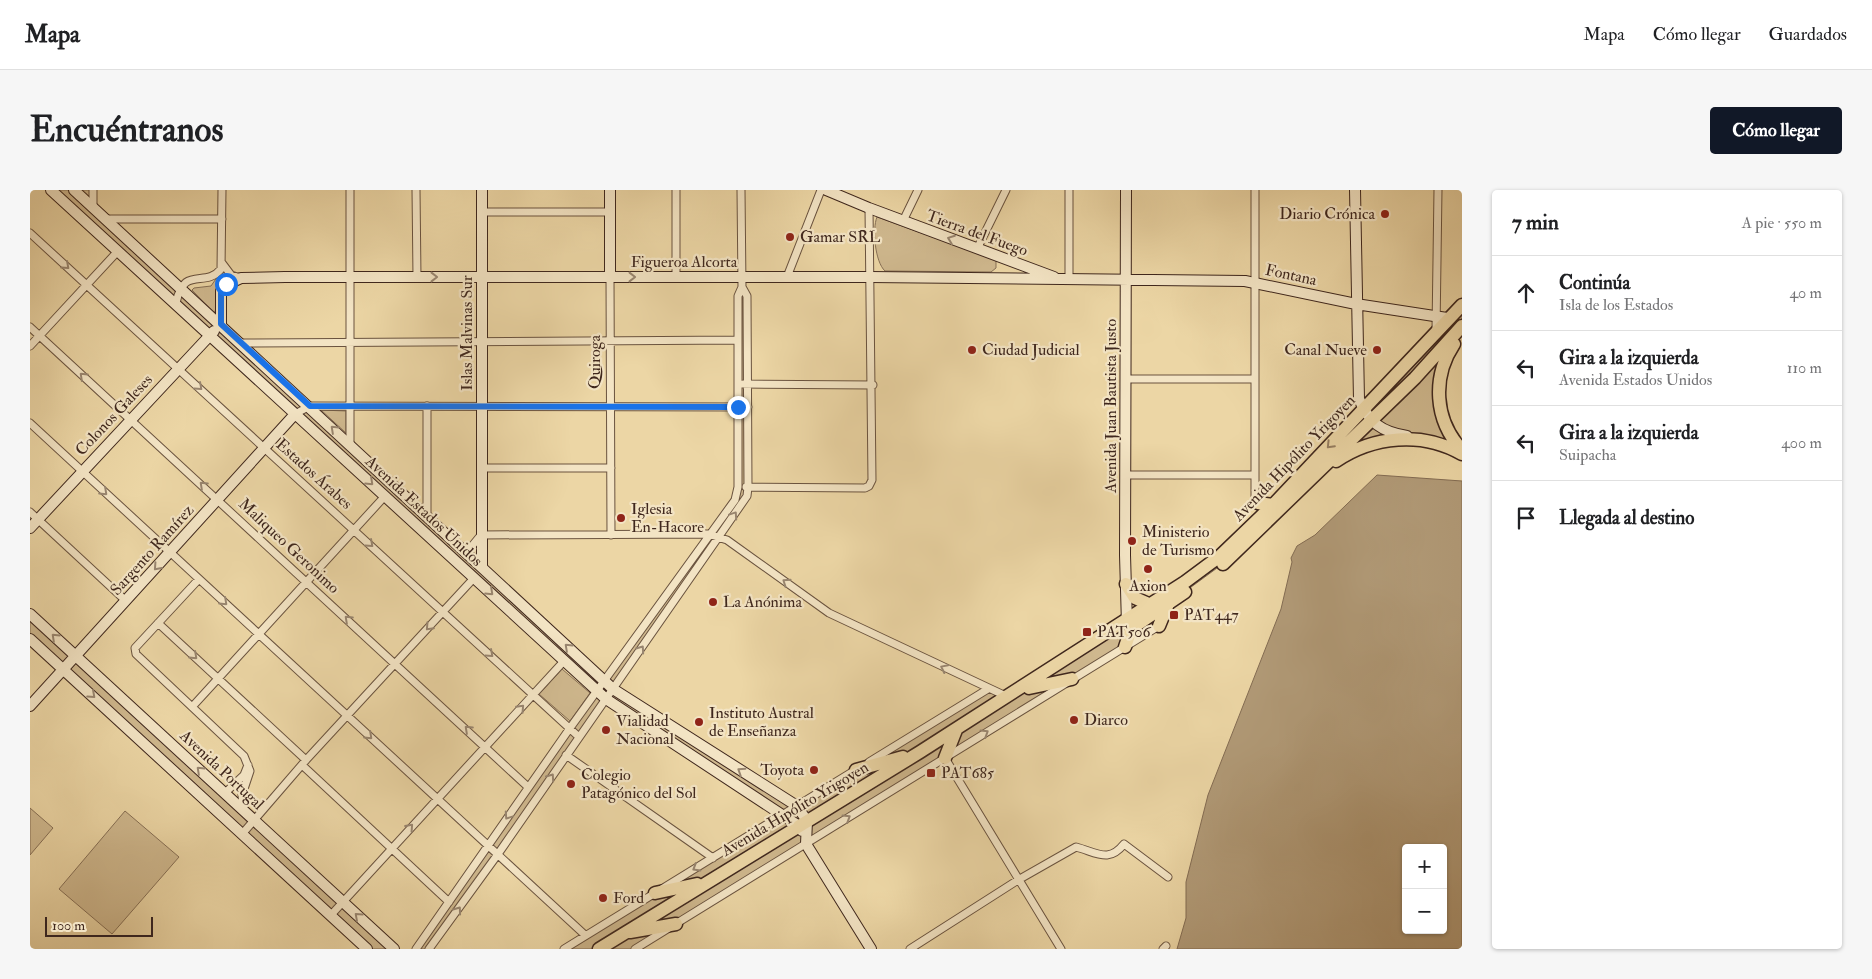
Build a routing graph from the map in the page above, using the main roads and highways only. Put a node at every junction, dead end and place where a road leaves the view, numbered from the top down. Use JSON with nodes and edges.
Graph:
{"nodes":[{"id":1,"x":51,"y":190,"type":"edge"},
{"id":2,"x":74,"y":190,"type":"edge"},
{"id":3,"x":482,"y":190,"type":"edge"},
{"id":4,"x":610,"y":190,"type":"edge"},
{"id":5,"x":826,"y":190,"type":"edge"},
{"id":6,"x":1126,"y":190,"type":"edge"},
{"id":7,"x":1355,"y":190,"type":"edge"},
{"id":8,"x":996,"y":256,"type":"junction"},
{"id":9,"x":482,"y":277,"type":"junction"},
{"id":10,"x":610,"y":277,"type":"junction"},
{"id":11,"x":995,"y":279,"type":"junction"},
{"id":12,"x":1066,"y":280,"type":"junction"},
{"id":13,"x":1127,"y":280,"type":"junction"},
{"id":14,"x":1356,"y":304,"type":"junction"},
{"id":15,"x":1462,"y":305,"type":"edge"},
{"id":16,"x":1440,"y":322,"type":"junction"},
{"id":17,"x":221,"y":324,"type":"junction"},
{"id":18,"x":1462,"y":326,"type":"edge"},
{"id":19,"x":1462,"y":334,"type":"edge"},
{"id":20,"x":210,"y":335,"type":"junction"},
{"id":21,"x":1364,"y":409,"type":"junction"},
{"id":22,"x":295,"y":414,"type":"junction"},
{"id":23,"x":1371,"y":421,"type":"junction"},
{"id":24,"x":1443,"y":445,"type":"junction"},
{"id":25,"x":1462,"y":450,"type":"edge"},
{"id":26,"x":1462,"y":454,"type":"edge"},
{"id":27,"x":1302,"y":488,"type":"junction"},
{"id":28,"x":1258,"y":503,"type":"road end"},
{"id":29,"x":1272,"y":505,"type":"junction"},
{"id":30,"x":30,"y":528,"type":"edge"},
{"id":31,"x":482,"y":566,"type":"junction"},
{"id":32,"x":1126,"y":584,"type":"junction"},
{"id":33,"x":1168,"y":604,"type":"junction"},
{"id":34,"x":1151,"y":605,"type":"junction"},
{"id":35,"x":30,"y":614,"type":"edge"},
{"id":36,"x":1128,"y":625,"type":"junction"},
{"id":37,"x":1159,"y":626,"type":"road end"},
{"id":38,"x":30,"y":639,"type":"edge"},
{"id":39,"x":1125,"y":648,"type":"road end"},
{"id":40,"x":76,"y":656,"type":"junction"},
{"id":41,"x":64,"y":670,"type":"junction"},
{"id":42,"x":1072,"y":679,"type":"road end"},
{"id":43,"x":1029,"y":688,"type":"junction"},
{"id":44,"x":1008,"y":697,"type":"junction"},
{"id":45,"x":30,"y":706,"type":"edge"},
{"id":46,"x":956,"y":730,"type":"junction"},
{"id":47,"x":920,"y":752,"type":"junction"},
{"id":48,"x":944,"y":758,"type":"road end"},
{"id":49,"x":856,"y":770,"type":"road end"},
{"id":50,"x":803,"y":823,"type":"junction"},
{"id":51,"x":706,"y":882,"type":"junction"},
{"id":52,"x":655,"y":893,"type":"road end"},
{"id":53,"x":676,"y":924,"type":"road end"},
{"id":54,"x":626,"y":932,"type":"junction"},
{"id":55,"x":367,"y":949,"type":"edge"},
{"id":56,"x":394,"y":949,"type":"edge"},
{"id":57,"x":599,"y":949,"type":"edge"},
{"id":58,"x":871,"y":949,"type":"edge"}],
"edges":[{"from":1,"to":20,"type":"main road","name":"Avenida Estados Unidos"},
{"from":2,"to":17,"type":"main road","name":"Avenida Estados Unidos"},
{"from":3,"to":9,"type":"main road","name":"Islas Malvinas Sur"},
{"from":4,"to":10,"type":"main road","name":"Quiroga"},
{"from":8,"to":5,"type":"main road","name":"Tierra del Fuego","one_way":true},
{"from":6,"to":13,"type":"main road","name":"Avenida Juan Bautista Justo"},
{"from":7,"to":14,"type":"main road"},
{"from":8,"to":11,"type":"main road"},
{"from":8,"to":12,"type":"main road","name":"Tierra del Fuego"},
{"from":9,"to":10,"type":"main road","name":"Figueroa Alcorta"},
{"from":17,"to":9,"type":"main road","name":"Figueroa Alcorta","one_way":true},
{"from":9,"to":31,"type":"main road","name":"Islas Malvinas Sur"},
{"from":10,"to":11,"type":"main road","name":"Figueroa Alcorta","one_way":true},
{"from":11,"to":12,"type":"main road","name":"Figueroa Alcorta"},
{"from":12,"to":13,"type":"main road","name":"Figueroa Alcorta"},
{"from":13,"to":14,"type":"main road","name":"Fontana"},
{"from":13,"to":32,"type":"main road","name":"Avenida Juan Bautista Justo"},
{"from":14,"to":16,"type":"main road","name":"Fontana"},
{"from":14,"to":21,"type":"main road"},
{"from":15,"to":16,"type":"highway","name":"Avenida Hipólito Yrigoyen"},
{"from":16,"to":21,"type":"highway","name":"Avenida Hipólito Yrigoyen"},
{"from":17,"to":20,"type":"main road","name":"Colonos Galeses"},
{"from":31,"to":17,"type":"main road","name":"Avenida Estados Unidos","one_way":true},
{"from":18,"to":23,"type":"highway"},
{"from":19,"to":25,"type":"highway"},
{"from":20,"to":22,"type":"main road","name":"Avenida Estados Unidos"},
{"from":20,"to":30,"type":"main road","name":"Colonos Galeses"},
{"from":21,"to":23,"type":"main road"},
{"from":21,"to":29,"type":"highway","name":"Avenida Hipólito Yrigoyen","one_way":true},
{"from":22,"to":40,"type":"main road","name":"Sargento Ramírez","one_way":true},
{"from":22,"to":50,"type":"main road","name":"Avenida Estados Unidos","one_way":true},
{"from":23,"to":24,"type":"main road"},
{"from":23,"to":27,"type":"highway"},
{"from":24,"to":26,"type":"highway"},
{"from":24,"to":27,"type":"highway"},
{"from":27,"to":33,"type":"highway","name":"Avenida Hipólito Yrigoyen"},
{"from":28,"to":29,"type":"highway"},
{"from":29,"to":34,"type":"highway","name":"Avenida Hipólito Yrigoyen"},
{"from":50,"to":31,"type":"main road","name":"Avenida Estados Unidos","one_way":true},
{"from":32,"to":34,"type":"highway"},
{"from":32,"to":36,"type":"main road","name":"Avenida Juan Bautista Justo"},
{"from":33,"to":36,"type":"highway","name":"Avenida Hipólito Yrigoyen"},
{"from":33,"to":37,"type":"highway"},
{"from":34,"to":36,"type":"highway","name":"Avenida Hipólito Yrigoyen"},
{"from":40,"to":35,"type":"main road","name":"Avenida Portugal","one_way":true},
{"from":36,"to":39,"type":"highway"},
{"from":36,"to":43,"type":"highway","name":"Avenida Hipólito Yrigoyen"},
{"from":36,"to":44,"type":"highway","name":"Avenida Hipólito Yrigoyen"},
{"from":38,"to":41,"type":"main road","name":"Avenida Portugal"},
{"from":40,"to":41,"type":"main road","name":"Sargento Ramírez"},
{"from":56,"to":40,"type":"main road","name":"Avenida Portugal","one_way":true},
{"from":41,"to":45,"type":"main road","name":"Sargento Ramírez"},
{"from":41,"to":55,"type":"main road","name":"Avenida Portugal","one_way":true},
{"from":42,"to":43,"type":"highway"},
{"from":43,"to":44,"type":"highway","name":"Avenida Hipólito Yrigoyen"},
{"from":44,"to":46,"type":"highway","name":"Avenida Hipólito Yrigoyen"},
{"from":46,"to":47,"type":"highway","name":"Avenida Hipólito Yrigoyen"},
{"from":46,"to":48,"type":"highway"},
{"from":47,"to":49,"type":"highway"},
{"from":47,"to":50,"type":"highway","name":"Avenida Hipólito Yrigoyen"},
{"from":50,"to":51,"type":"highway","name":"Avenida Hipólito Yrigoyen"},
{"from":50,"to":58,"type":"main road"},
{"from":51,"to":52,"type":"highway"},
{"from":51,"to":54,"type":"highway","name":"Avenida Hipólito Yrigoyen"},
{"from":53,"to":54,"type":"highway"},
{"from":54,"to":57,"type":"highway","name":"Avenida Hipólito Yrigoyen"}]}
